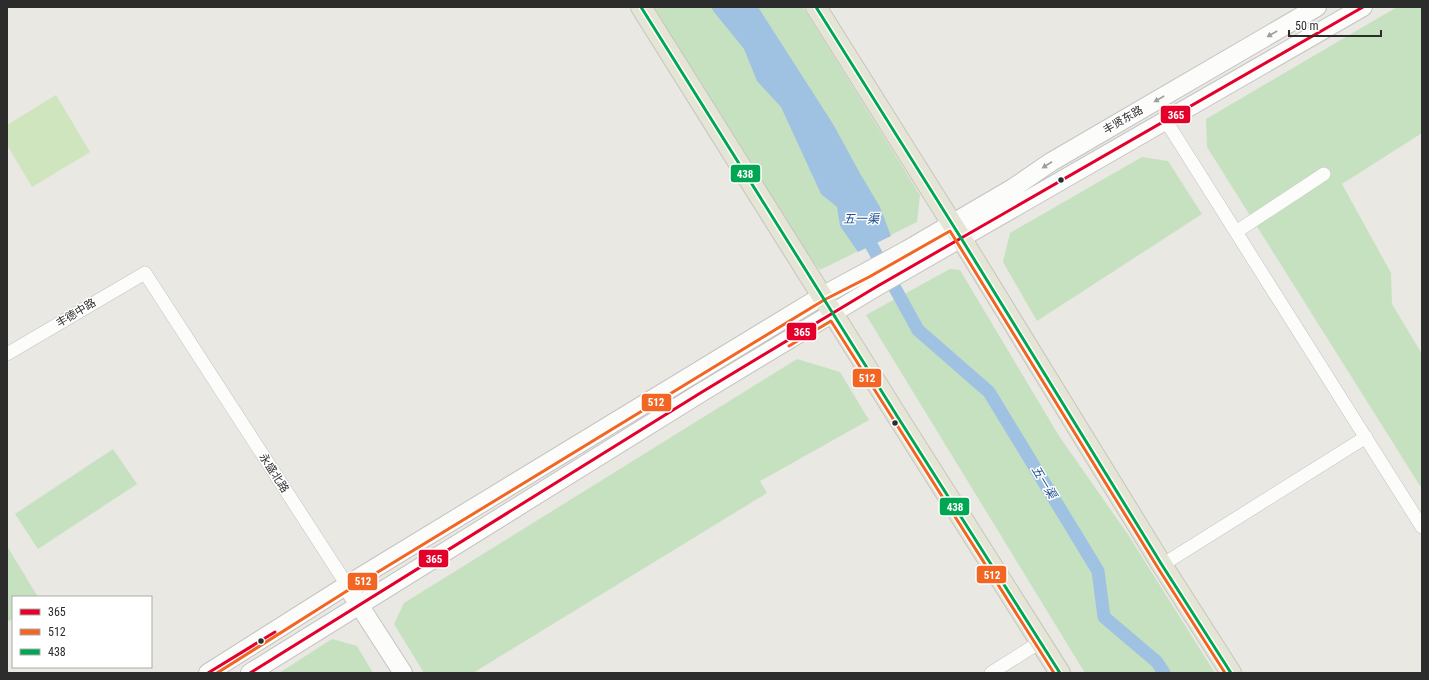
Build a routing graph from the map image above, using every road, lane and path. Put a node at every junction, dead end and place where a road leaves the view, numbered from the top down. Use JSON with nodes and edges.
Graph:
{"nodes":[{"id":1,"x":641,"y":7,"type":"edge"},
{"id":2,"x":816,"y":7,"type":"edge"},
{"id":3,"x":1318,"y":7,"type":"edge"},
{"id":4,"x":1363,"y":7,"type":"edge"},
{"id":5,"x":1166,"y":121,"type":"junction"},
{"id":6,"x":1324,"y":174,"type":"dead end"},
{"id":7,"x":956,"y":231,"type":"junction"},
{"id":8,"x":1236,"y":232,"type":"junction"},
{"id":9,"x":145,"y":273,"type":"joint"},
{"id":10,"x":872,"y":280,"type":"junction"},
{"id":11,"x":822,"y":296,"type":"junction"},
{"id":12,"x":833,"y":314,"type":"junction"},
{"id":13,"x":7,"y":354,"type":"edge"},
{"id":14,"x":1366,"y":437,"type":"junction"},
{"id":15,"x":1422,"y":528,"type":"edge"},
{"id":16,"x":1162,"y":565,"type":"junction"},
{"id":17,"x":346,"y":585,"type":"junction"},
{"id":18,"x":359,"y":605,"type":"junction"},
{"id":19,"x":1040,"y":642,"type":"junction"},
{"id":20,"x":208,"y":673,"type":"edge"},
{"id":21,"x":250,"y":673,"type":"edge"},
{"id":22,"x":403,"y":673,"type":"edge"},
{"id":23,"x":991,"y":673,"type":"edge"},
{"id":24,"x":1060,"y":673,"type":"edge"},
{"id":25,"x":1231,"y":673,"type":"edge"}],
"edges":[{"from":1,"to":11,"type":"main road"},
{"from":2,"to":7,"type":"main road"},
{"from":3,"to":7,"type":"street","name":"丰贤东路","one_way":true},
{"from":4,"to":5,"type":"street","name":"丰贤东路"},
{"from":5,"to":7,"type":"street","name":"丰贤东路"},
{"from":5,"to":8,"type":"street"},
{"from":6,"to":8,"type":"street"},
{"from":7,"to":10,"type":"street"},
{"from":7,"to":16,"type":"main road"},
{"from":8,"to":14,"type":"street"},
{"from":9,"to":13,"type":"street","name":"丰德中路"},
{"from":9,"to":17,"type":"street","name":"永盛北路"},
{"from":10,"to":11,"type":"street"},
{"from":10,"to":12,"type":"street"},
{"from":11,"to":12,"type":"main road"},
{"from":11,"to":17,"type":"street"},
{"from":12,"to":18,"type":"street"},
{"from":12,"to":19,"type":"main road"},
{"from":14,"to":15,"type":"street"},
{"from":14,"to":16,"type":"street"},
{"from":16,"to":25,"type":"main road"},
{"from":17,"to":18,"type":"street","name":"永盛北路"},
{"from":17,"to":20,"type":"street"},
{"from":18,"to":21,"type":"street"},
{"from":18,"to":22,"type":"street","name":"永盛北路"},
{"from":19,"to":23,"type":"street"},
{"from":19,"to":24,"type":"main road"}]}
